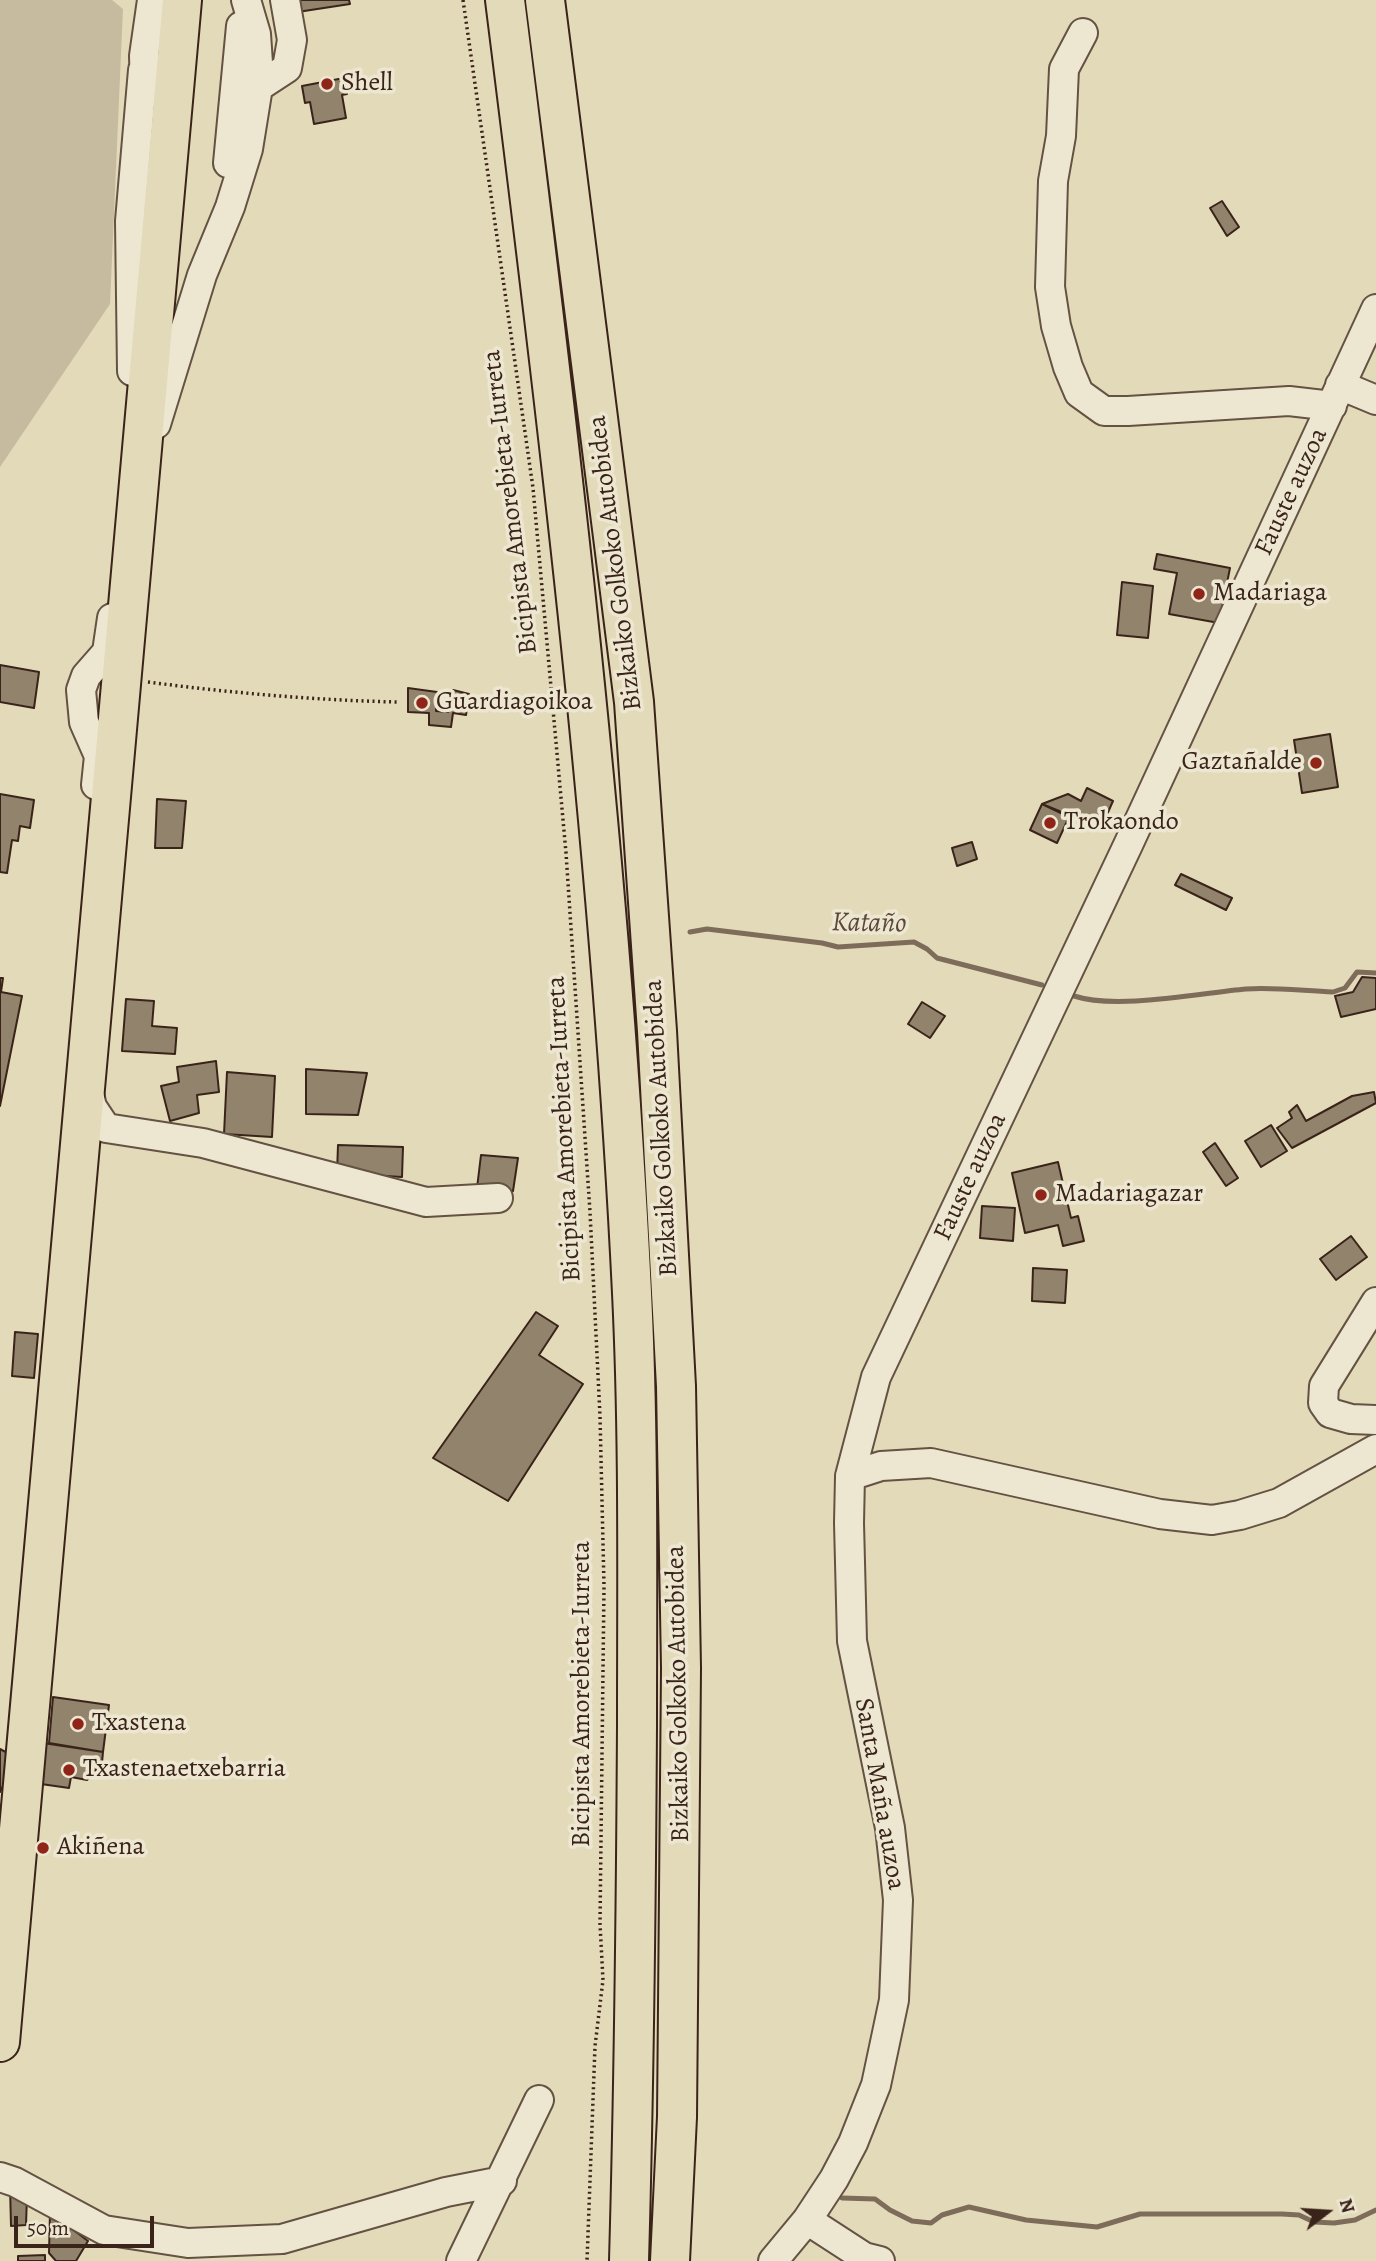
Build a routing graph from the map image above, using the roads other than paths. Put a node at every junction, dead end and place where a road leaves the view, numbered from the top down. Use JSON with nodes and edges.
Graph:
{"nodes":[{"id":1,"x":152,"y":0,"type":"edge"},
{"id":2,"x":182,"y":0,"type":"edge"},
{"id":3,"x":240,"y":0,"type":"edge"},
{"id":4,"x":246,"y":0,"type":"edge"},
{"id":5,"x":285,"y":0,"type":"edge"},
{"id":6,"x":505,"y":0,"type":"edge"},
{"id":7,"x":545,"y":0,"type":"edge"},
{"id":8,"x":1083,"y":33,"type":"dead end"},
{"id":9,"x":143,"y":70,"type":"junction"},
{"id":10,"x":258,"y":87,"type":"junction"},
{"id":11,"x":212,"y":249,"type":"junction"},
{"id":12,"x":1376,"y":309,"type":"edge"},
{"id":13,"x":153,"y":333,"type":"junction"},
{"id":14,"x":1336,"y":396,"type":"junction"},
{"id":15,"x":1376,"y":400,"type":"edge"},
{"id":16,"x":141,"y":467,"type":"junction"},
{"id":17,"x":94,"y":984,"type":"junction"},
{"id":18,"x":93,"y":1141,"type":"junction"},
{"id":19,"x":498,"y":1198,"type":"dead end"},
{"id":20,"x":1376,"y":1302,"type":"edge"},
{"id":21,"x":1376,"y":1420,"type":"edge"},
{"id":22,"x":1376,"y":1449,"type":"edge"},
{"id":23,"x":850,"y":1476,"type":"junction"},
{"id":24,"x":0,"y":2042,"type":"edge"},
{"id":25,"x":539,"y":2100,"type":"dead end"},
{"id":26,"x":0,"y":2177,"type":"edge"},
{"id":27,"x":502,"y":2181,"type":"junction"},
{"id":28,"x":807,"y":2220,"type":"junction"},
{"id":29,"x":461,"y":2261,"type":"edge"},
{"id":30,"x":629,"y":2261,"type":"edge"},
{"id":31,"x":670,"y":2261,"type":"edge"},
{"id":32,"x":773,"y":2261,"type":"edge"},
{"id":33,"x":880,"y":2261,"type":"edge"}],
"edges":[{"from":1,"to":9,"type":"street"},
{"from":2,"to":13,"type":"highway"},
{"from":3,"to":11,"type":"street"},
{"from":4,"to":10,"type":"street"},
{"from":5,"to":10,"type":"street"},
{"from":6,"to":30,"type":"highway","name":"Bizkaiko Golkoko Autobidea"},
{"from":7,"to":31,"type":"highway","name":"Bizkaiko Golkoko Autobidea"},
{"from":8,"to":14,"type":"street"},
{"from":9,"to":13,"type":"street"},
{"from":9,"to":17,"type":"street"},
{"from":10,"to":11,"type":"street"},
{"from":11,"to":16,"type":"street"},
{"from":12,"to":14,"type":"street","name":"Fauste auzoa"},
{"from":13,"to":16,"type":"highway"},
{"from":14,"to":15,"type":"street"},
{"from":14,"to":23,"type":"street","name":"Fauste auzoa"},
{"from":16,"to":17,"type":"highway"},
{"from":17,"to":18,"type":"highway"},
{"from":18,"to":19,"type":"street"},
{"from":18,"to":24,"type":"highway"},
{"from":20,"to":21,"type":"street"},
{"from":22,"to":23,"type":"street"},
{"from":23,"to":28,"type":"street","name":"Santa Maña auzoa"},
{"from":25,"to":27,"type":"street"},
{"from":26,"to":27,"type":"street"},
{"from":27,"to":29,"type":"street"},
{"from":28,"to":32,"type":"street","name":"Santa Maña auzoa"},
{"from":28,"to":33,"type":"street"}]}
